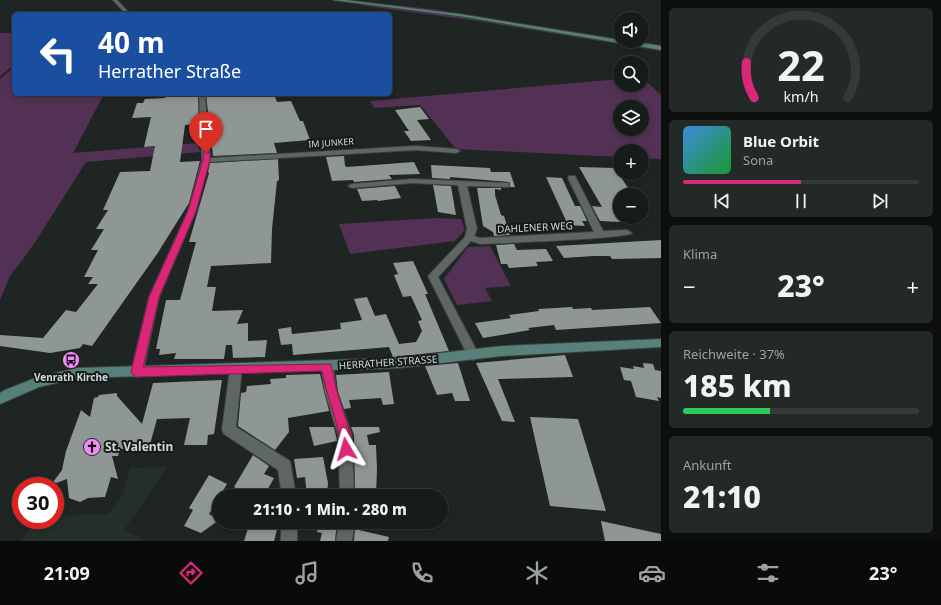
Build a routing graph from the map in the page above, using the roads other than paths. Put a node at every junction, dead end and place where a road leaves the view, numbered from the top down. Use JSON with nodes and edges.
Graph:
{"nodes":[{"id":1,"x":115,"y":0,"type":"edge"},
{"id":2,"x":335,"y":0,"type":"edge"},
{"id":3,"x":126,"y":12,"type":"edge"},
{"id":4,"x":613,"y":40,"type":"edge"},
{"id":5,"x":649,"y":46,"type":"edge"},
{"id":6,"x":661,"y":48,"type":"edge"},
{"id":7,"x":202,"y":96,"type":"edge"},
{"id":8,"x":456,"y":151,"type":"dead end"},
{"id":9,"x":206,"y":160,"type":"junction"},
{"id":10,"x":572,"y":178,"type":"dead end"},
{"id":11,"x":462,"y":183,"type":"junction"},
{"id":12,"x":506,"y":185,"type":"dead end"},
{"id":13,"x":352,"y":186,"type":"dead end"},
{"id":14,"x":626,"y":233,"type":"dead end"},
{"id":15,"x":602,"y":235,"type":"junction"},
{"id":16,"x":469,"y":238,"type":"junction"},
{"id":17,"x":661,"y":343,"type":"edge"},
{"id":18,"x":473,"y":355,"type":"junction"},
{"id":19,"x":327,"y":367,"type":"junction"},
{"id":20,"x":236,"y":368,"type":"junction"},
{"id":21,"x":137,"y":372,"type":"junction"},
{"id":22,"x":0,"y":399,"type":"edge"},
{"id":23,"x":288,"y":489,"type":"edge"},
{"id":24,"x":347,"y":489,"type":"edge"},
{"id":25,"x":289,"y":529,"type":"edge"},
{"id":26,"x":345,"y":529,"type":"edge"},
{"id":27,"x":289,"y":541,"type":"edge"},
{"id":28,"x":344,"y":541,"type":"edge"}],
"edges":[{"from":1,"to":3,"type":"street"},
{"from":2,"to":4,"type":"street"},
{"from":5,"to":6,"type":"street"},
{"from":7,"to":9,"type":"street"},
{"from":8,"to":9,"type":"street","name":"IM JUNKER"},
{"from":9,"to":21,"type":"street"},
{"from":10,"to":15,"type":"street"},
{"from":11,"to":12,"type":"street"},
{"from":11,"to":13,"type":"street"},
{"from":11,"to":16,"type":"street"},
{"from":14,"to":15,"type":"street","name":"DAHLENER WEG"},
{"from":15,"to":16,"type":"street","name":"DAHLENER WEG"},
{"from":16,"to":18,"type":"street"},
{"from":17,"to":18,"type":"street","name":"HERRATHER STRASSE"},
{"from":18,"to":19,"type":"street","name":"HERRATHER STRASSE"},
{"from":19,"to":20,"type":"street","name":"HERRATHER STRASSE"},
{"from":19,"to":24,"type":"street"},
{"from":20,"to":21,"type":"street","name":"HERRATHER STRASSE"},
{"from":20,"to":23,"type":"street"},
{"from":21,"to":22,"type":"street","name":"HERRATHER STRASSE"},
{"from":25,"to":27,"type":"street"},
{"from":26,"to":28,"type":"street"}]}
